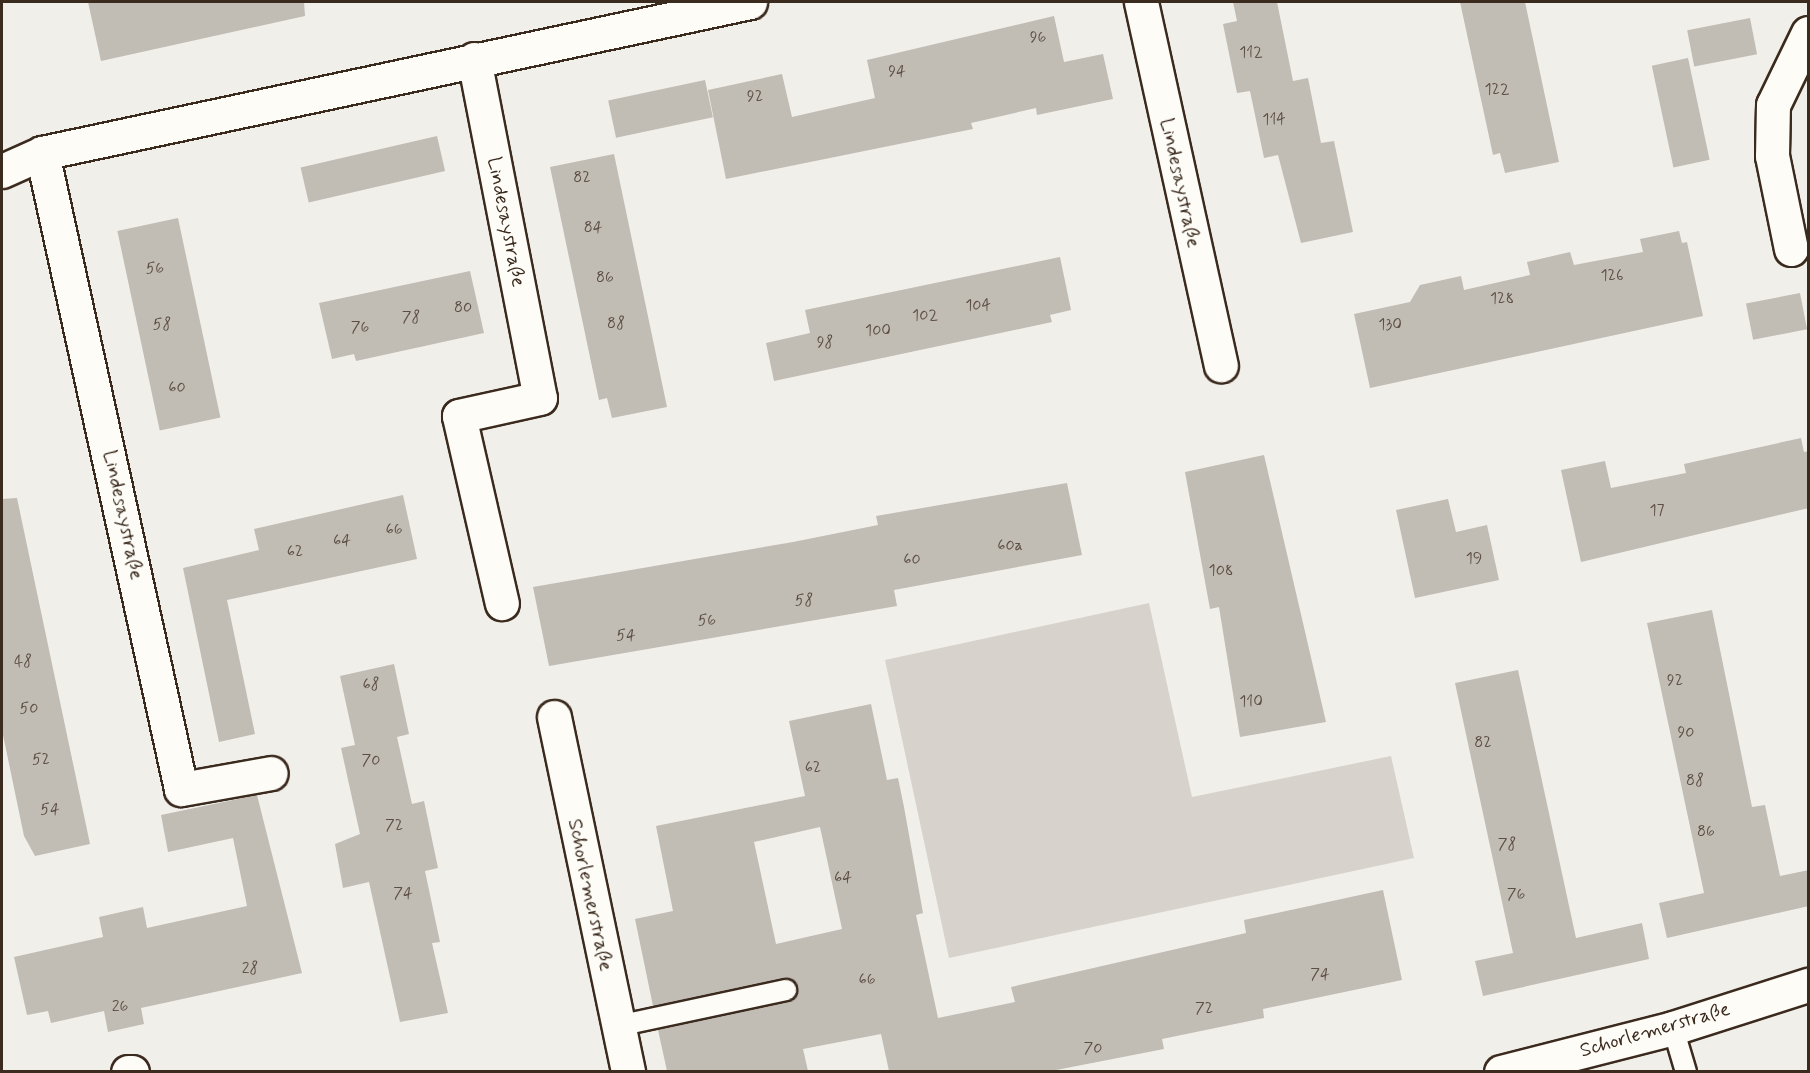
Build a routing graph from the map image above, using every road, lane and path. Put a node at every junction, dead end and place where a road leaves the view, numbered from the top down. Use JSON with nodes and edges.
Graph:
{"nodes":[{"id":1,"x":750,"y":2,"type":"edge"},
{"id":2,"x":1141,"y":2,"type":"edge"},
{"id":3,"x":663,"y":11,"type":"edge"},
{"id":4,"x":1809,"y":33,"type":"edge"},
{"id":5,"x":474,"y":59,"type":"junction"},
{"id":6,"x":42,"y":153,"type":"junction"},
{"id":7,"x":2,"y":171,"type":"edge"},
{"id":8,"x":1791,"y":249,"type":"dead end"},
{"id":9,"x":1221,"y":365,"type":"dead end"},
{"id":10,"x":502,"y":603,"type":"dead end"},
{"id":11,"x":554,"y":717,"type":"dead end"},
{"id":12,"x":271,"y":773,"type":"dead end"},
{"id":13,"x":1809,"y":985,"type":"edge"},
{"id":14,"x":786,"y":990,"type":"dead end"},
{"id":15,"x":618,"y":1026,"type":"junction"},
{"id":16,"x":1673,"y":1028,"type":"junction"},
{"id":17,"x":628,"y":1071,"type":"edge"},
{"id":18,"x":1501,"y":1071,"type":"edge"},
{"id":19,"x":1686,"y":1071,"type":"edge"}],
"edges":[{"from":1,"to":3,"type":"street"},
{"from":2,"to":9,"type":"street","name":"Lindesaystraße"},
{"from":3,"to":5,"type":"street"},
{"from":4,"to":8,"type":"street"},
{"from":5,"to":6,"type":"street"},
{"from":5,"to":10,"type":"street","name":"Lindesaystraße"},
{"from":6,"to":7,"type":"street"},
{"from":6,"to":12,"type":"street","name":"Lindesaystraße"},
{"from":11,"to":15,"type":"street","name":"Schorlemerstraße"},
{"from":13,"to":16,"type":"street","name":"Schorlemerstraße"},
{"from":14,"to":15,"type":"lane"},
{"from":15,"to":17,"type":"street","name":"Schorlemerstraße"},
{"from":16,"to":18,"type":"street","name":"Schorlemerstraße"},
{"from":16,"to":19,"type":"lane"}]}
